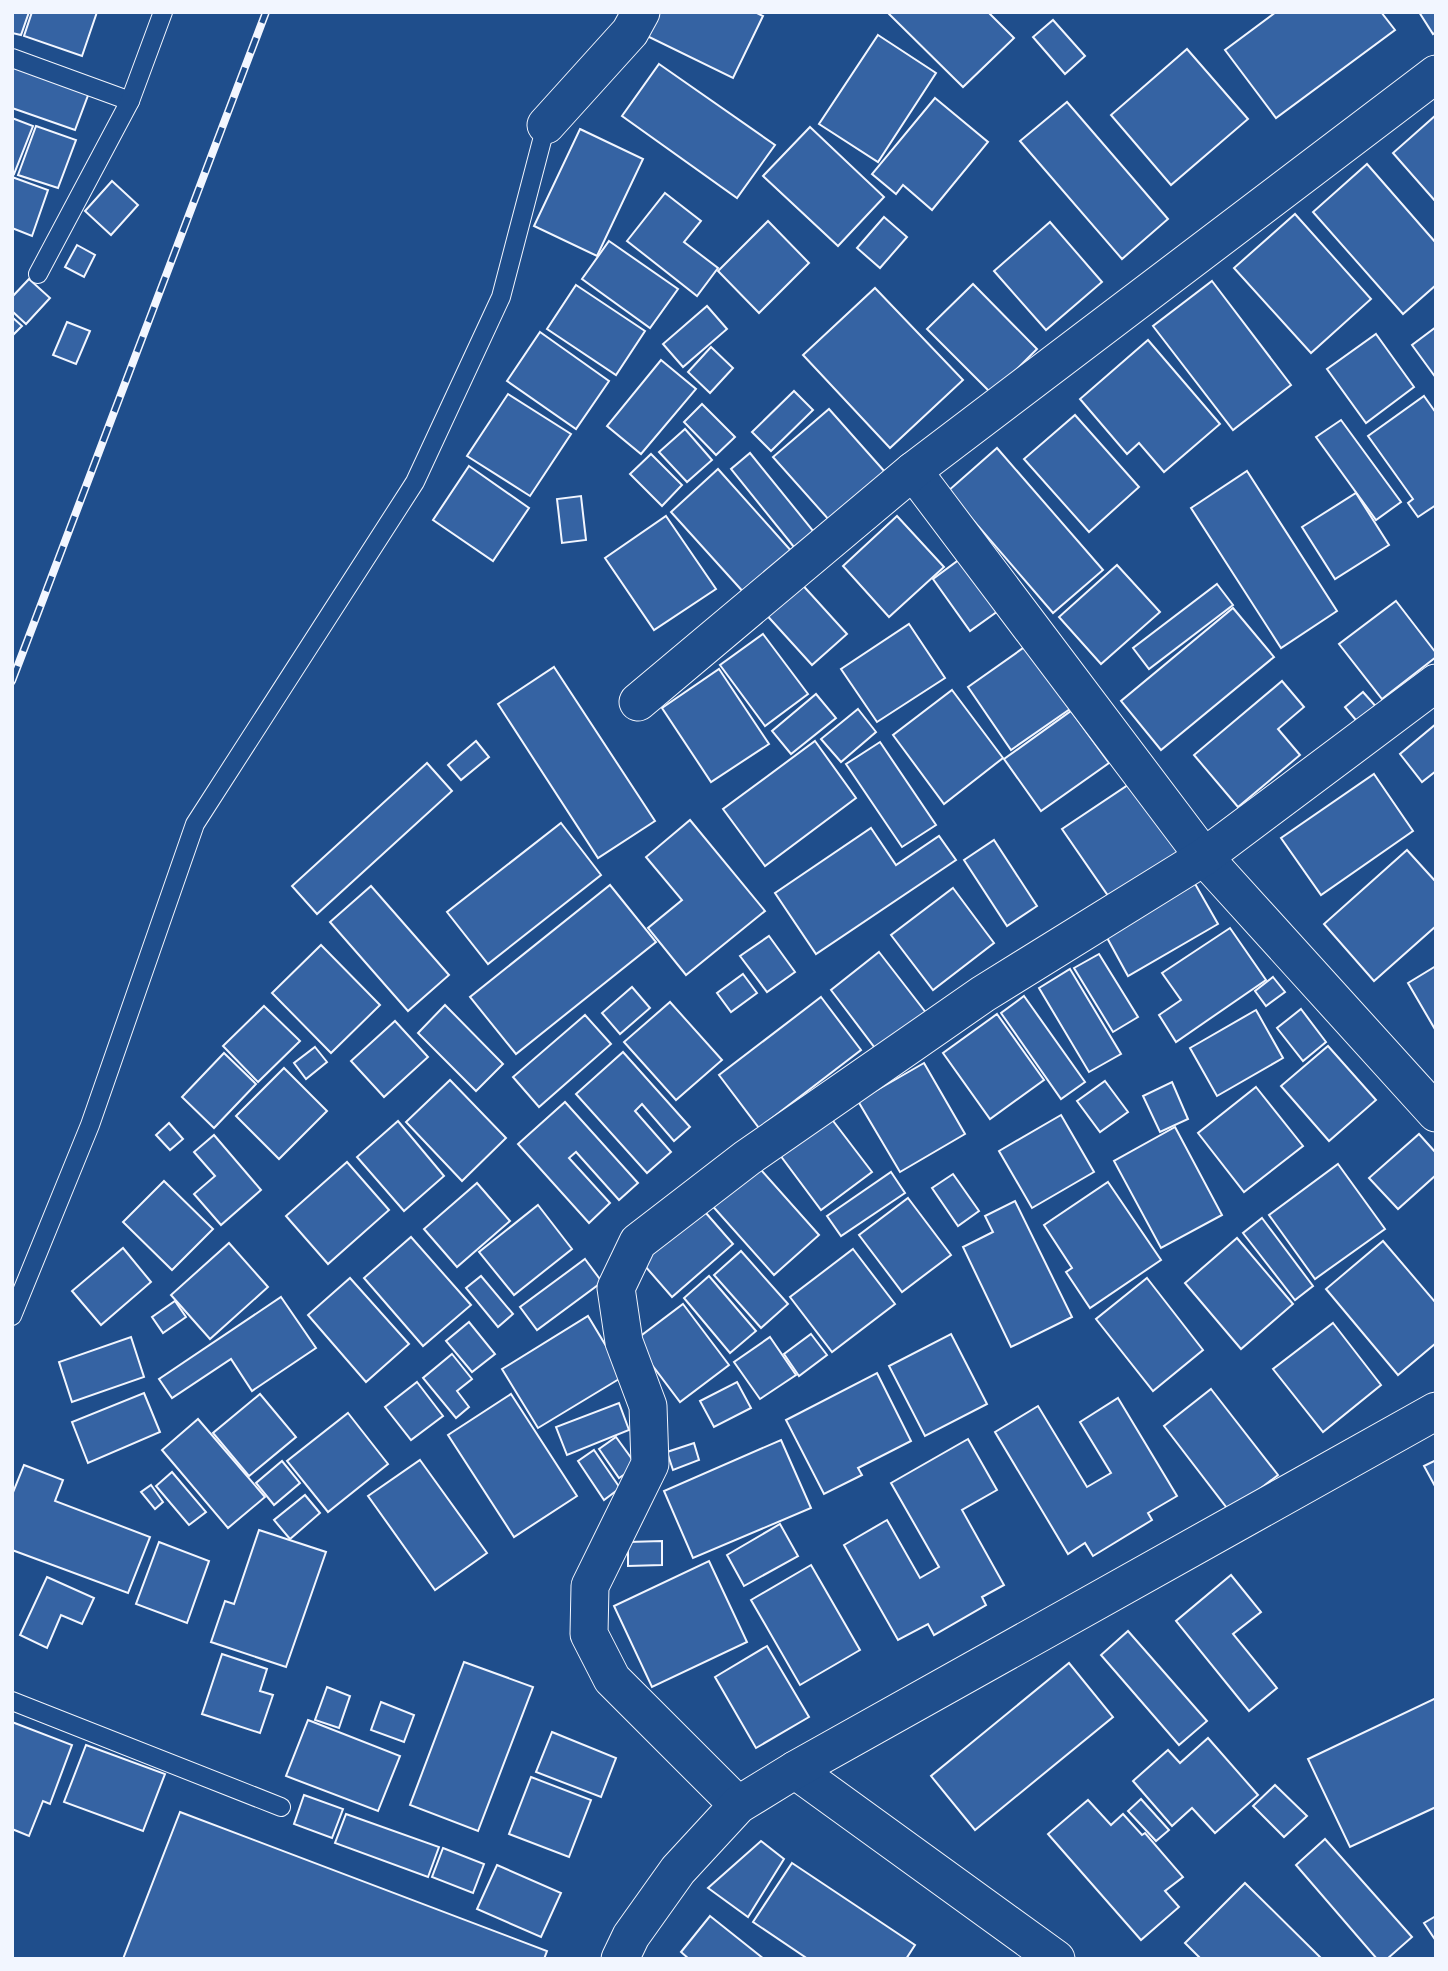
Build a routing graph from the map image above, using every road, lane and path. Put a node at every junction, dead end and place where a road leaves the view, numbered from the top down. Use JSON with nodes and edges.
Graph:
{"nodes":[{"id":1,"x":163,"y":12,"type":"edge"},
{"id":2,"x":641,"y":12,"type":"edge"},
{"id":3,"x":12,"y":58,"type":"edge"},
{"id":4,"x":1436,"y":74,"type":"edge"},
{"id":5,"x":130,"y":101,"type":"junction"},
{"id":6,"x":546,"y":125,"type":"joint"},
{"id":7,"x":38,"y":274,"type":"dead end"},
{"id":8,"x":913,"y":471,"type":"junction"},
{"id":9,"x":1436,"y":683,"type":"edge"},
{"id":10,"x":638,"y":702,"type":"dead end"},
{"id":11,"x":1204,"y":857,"type":"junction"},
{"id":12,"x":1436,"y":1113,"type":"edge"},
{"id":13,"x":12,"y":1316,"type":"edge"},
{"id":14,"x":1436,"y":1411,"type":"edge"},
{"id":15,"x":12,"y":1702,"type":"edge"},
{"id":16,"x":795,"y":1770,"type":"junction"},
{"id":17,"x":738,"y":1805,"type":"junction"},
{"id":18,"x":281,"y":1808,"type":"dead end"},
{"id":19,"x":620,"y":1959,"type":"edge"},
{"id":20,"x":1056,"y":1959,"type":"edge"}],
"edges":[{"from":1,"to":5,"type":"lane"},
{"from":2,"to":6,"type":"street"},
{"from":3,"to":5,"type":"lane"},
{"from":4,"to":8,"type":"street"},
{"from":5,"to":7,"type":"lane"},
{"from":6,"to":13,"type":"lane"},
{"from":8,"to":10,"type":"street"},
{"from":8,"to":11,"type":"street"},
{"from":9,"to":11,"type":"street"},
{"from":11,"to":12,"type":"street"},
{"from":11,"to":17,"type":"street"},
{"from":14,"to":16,"type":"street"},
{"from":15,"to":18,"type":"lane"},
{"from":16,"to":17,"type":"street"},
{"from":16,"to":20,"type":"street"},
{"from":17,"to":19,"type":"street"}]}
